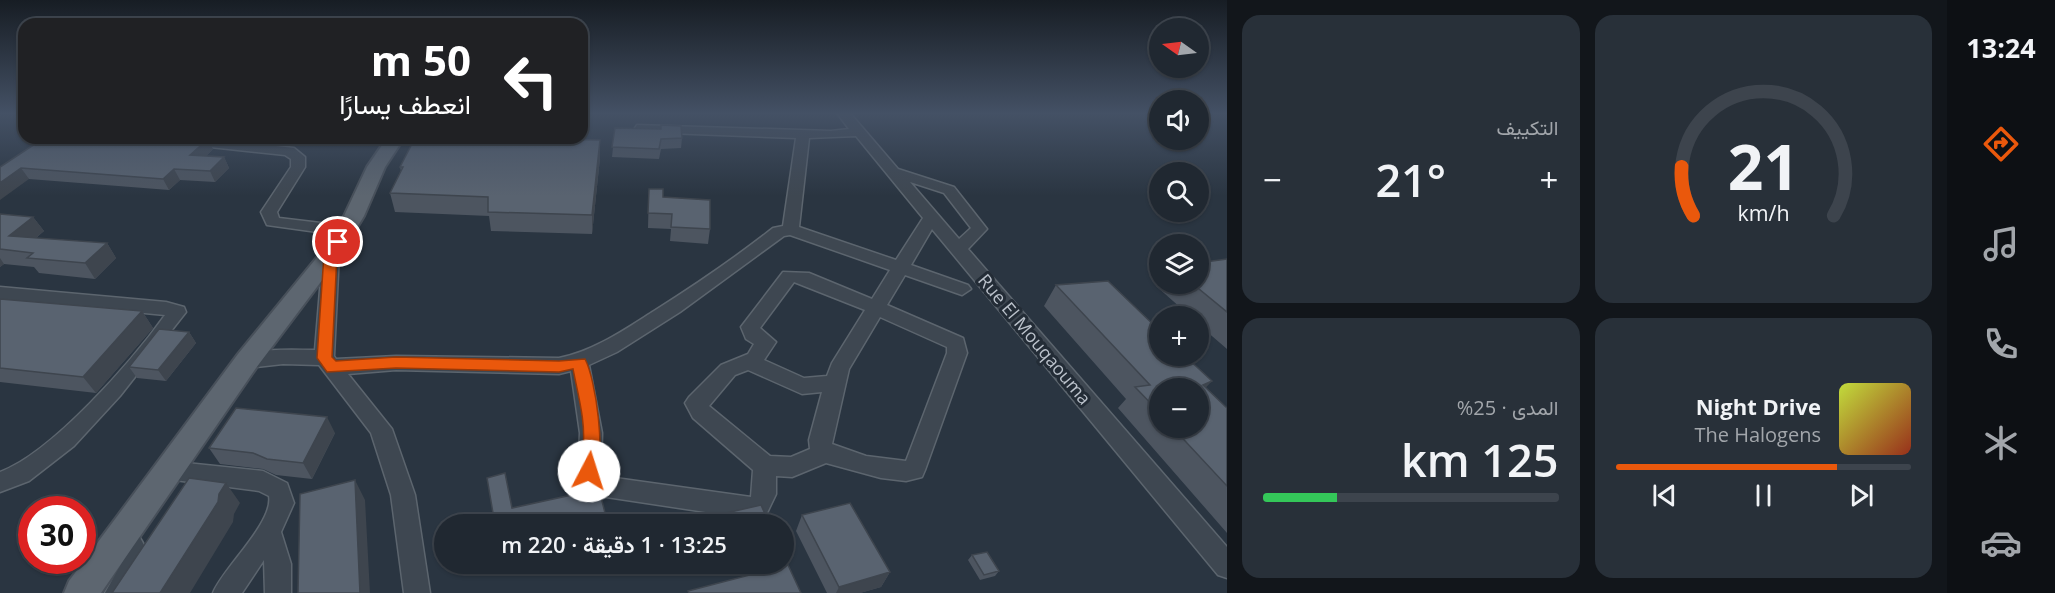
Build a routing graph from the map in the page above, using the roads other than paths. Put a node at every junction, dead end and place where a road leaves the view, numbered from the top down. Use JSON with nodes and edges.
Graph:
{"nodes":[{"id":1,"x":802,"y":141,"type":"edge"},
{"id":2,"x":867,"y":141,"type":"edge"},
{"id":3,"x":231,"y":144,"type":"edge"},
{"id":4,"x":392,"y":144,"type":"edge"},
{"id":5,"x":893,"y":171,"type":"junction"},
{"id":6,"x":932,"y":216,"type":"junction"},
{"id":7,"x":791,"y":230,"type":"junction"},
{"id":8,"x":346,"y":231,"type":"junction"},
{"id":9,"x":959,"y":249,"type":"junction"},
{"id":10,"x":330,"y":254,"type":"junction"},
{"id":11,"x":901,"y":267,"type":"junction"},
{"id":12,"x":962,"y":289,"type":"dead end"},
{"id":13,"x":0,"y":293,"type":"edge"},
{"id":14,"x":875,"y":309,"type":"junction"},
{"id":15,"x":248,"y":361,"type":"junction"},
{"id":16,"x":749,"y":362,"type":"junction"},
{"id":17,"x":328,"y":363,"type":"junction"},
{"id":18,"x":579,"y":363,"type":"junction"},
{"id":19,"x":835,"y":385,"type":"junction"},
{"id":20,"x":825,"y":453,"type":"junction"},
{"id":21,"x":765,"y":466,"type":"junction"},
{"id":22,"x":167,"y":471,"type":"junction"},
{"id":23,"x":0,"y":482,"type":"edge"},
{"id":24,"x":269,"y":532,"type":"junction"},
{"id":25,"x":122,"y":534,"type":"junction"},
{"id":26,"x":1227,"y":566,"type":"edge"},
{"id":27,"x":81,"y":593,"type":"edge"},
{"id":28,"x":118,"y":593,"type":"edge"},
{"id":29,"x":226,"y":593,"type":"edge"},
{"id":30,"x":278,"y":593,"type":"edge"},
{"id":31,"x":417,"y":593,"type":"edge"}],
"edges":[{"from":1,"to":7,"type":"street"},
{"from":2,"to":5,"type":"street","name":"Rue El Mouqaouma"},
{"from":3,"to":8,"type":"street"},
{"from":4,"to":8,"type":"main road"},
{"from":5,"to":6,"type":"street","name":"Rue El Mouqaouma"},
{"from":5,"to":9,"type":"street"},
{"from":6,"to":9,"type":"street","name":"Rue El Mouqaouma"},
{"from":6,"to":11,"type":"street"},
{"from":7,"to":11,"type":"street"},
{"from":7,"to":18,"type":"street"},
{"from":8,"to":10,"type":"main road"},
{"from":9,"to":26,"type":"street","name":"Rue El Mouqaouma"},
{"from":10,"to":15,"type":"main road"},
{"from":10,"to":17,"type":"street"},
{"from":11,"to":12,"type":"street"},
{"from":11,"to":14,"type":"street"},
{"from":13,"to":23,"type":"street"},
{"from":14,"to":16,"type":"street"},
{"from":14,"to":19,"type":"street"},
{"from":14,"to":20,"type":"street"},
{"from":15,"to":17,"type":"street"},
{"from":15,"to":22,"type":"main road"},
{"from":16,"to":19,"type":"street"},
{"from":16,"to":21,"type":"street"},
{"from":17,"to":18,"type":"street"},
{"from":17,"to":31,"type":"street"},
{"from":18,"to":21,"type":"street"},
{"from":19,"to":20,"type":"street"},
{"from":20,"to":21,"type":"street"},
{"from":22,"to":24,"type":"street"},
{"from":22,"to":25,"type":"main road"},
{"from":24,"to":29,"type":"street"},
{"from":24,"to":30,"type":"street"},
{"from":25,"to":27,"type":"main road"},
{"from":25,"to":28,"type":"street"}]}
